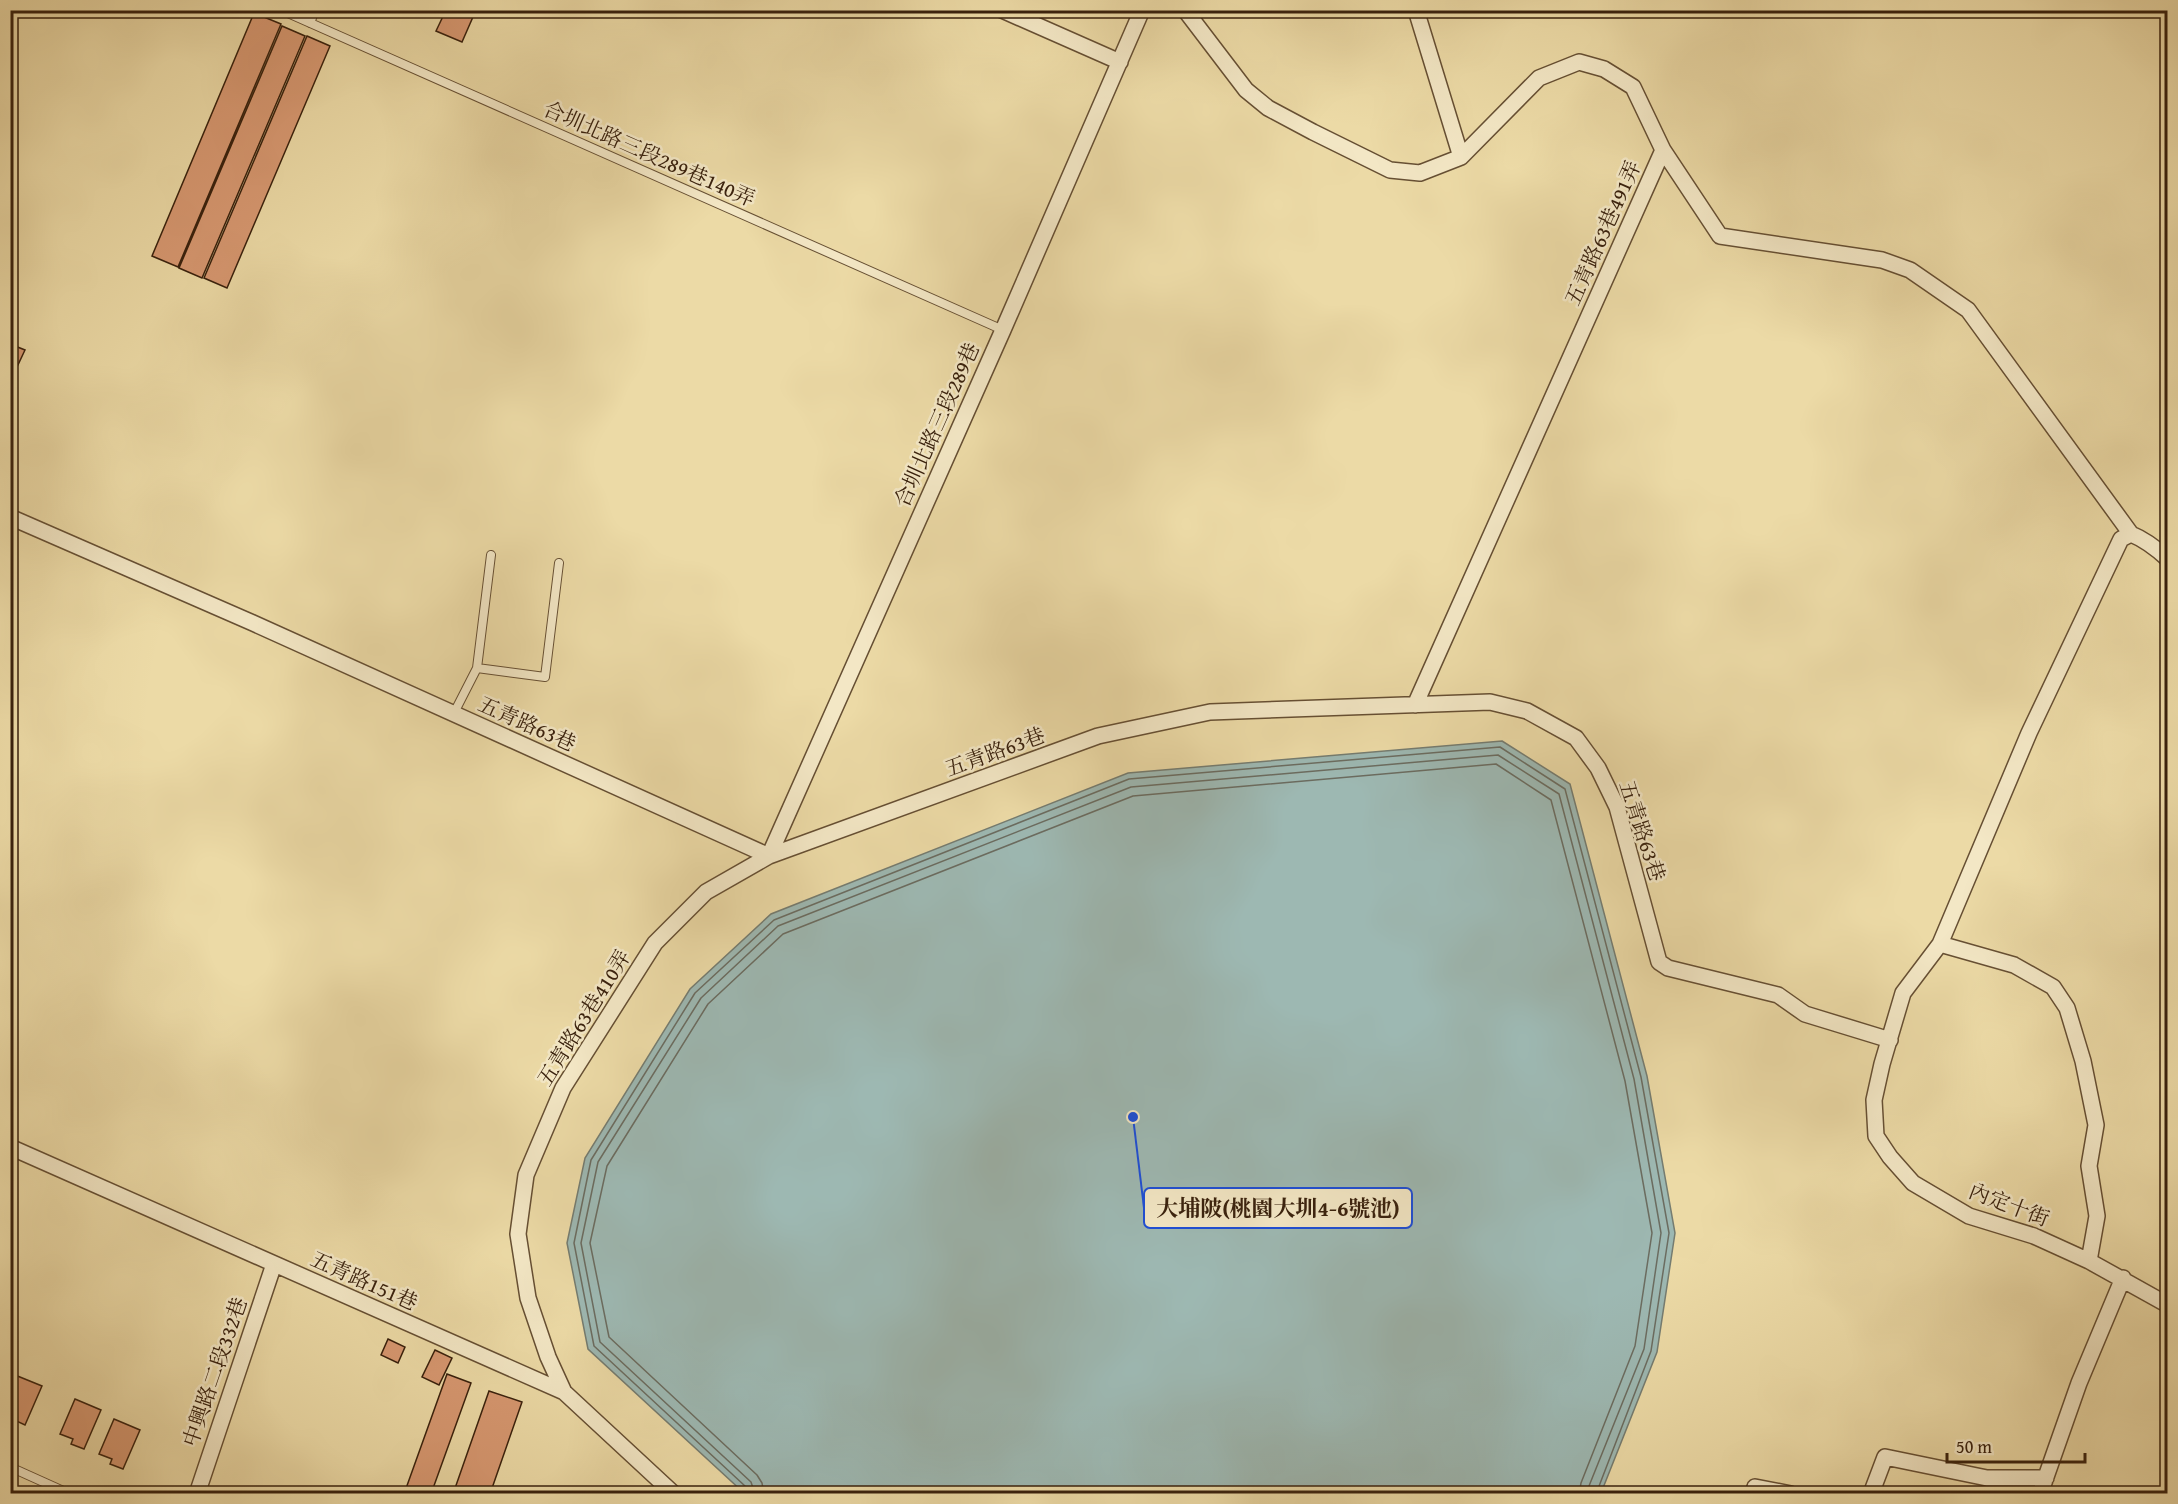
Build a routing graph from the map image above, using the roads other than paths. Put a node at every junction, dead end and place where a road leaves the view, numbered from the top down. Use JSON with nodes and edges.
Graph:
{"nodes":[{"id":1,"x":281,"y":10,"type":"edge"},
{"id":2,"x":315,"y":10,"type":"edge"},
{"id":3,"x":1002,"y":10,"type":"edge"},
{"id":4,"x":1142,"y":10,"type":"edge"},
{"id":5,"x":1185,"y":10,"type":"edge"},
{"id":6,"x":1416,"y":10,"type":"edge"},
{"id":7,"x":310,"y":23,"type":"junction"},
{"id":8,"x":1120,"y":62,"type":"junction"},
{"id":9,"x":1663,"y":150,"type":"junction"},
{"id":10,"x":1461,"y":157,"type":"junction"},
{"id":11,"x":1003,"y":330,"type":"junction"},
{"id":12,"x":10,"y":517,"type":"edge"},
{"id":13,"x":2126,"y":537,"type":"junction"},
{"id":14,"x":491,"y":555,"type":"dead end"},
{"id":15,"x":2168,"y":559,"type":"edge"},
{"id":16,"x":559,"y":563,"type":"dead end"},
{"id":17,"x":477,"y":668,"type":"junction"},
{"id":18,"x":1415,"y":705,"type":"junction"},
{"id":19,"x":454,"y":713,"type":"junction"},
{"id":20,"x":769,"y":856,"type":"junction"},
{"id":21,"x":1940,"y":944,"type":"junction"},
{"id":22,"x":1890,"y":1040,"type":"junction"},
{"id":23,"x":10,"y":1147,"type":"edge"},
{"id":24,"x":2089,"y":1261,"type":"junction"},
{"id":25,"x":274,"y":1264,"type":"junction"},
{"id":26,"x":2123,"y":1278,"type":"junction"},
{"id":27,"x":2168,"y":1305,"type":"edge"},
{"id":28,"x":564,"y":1392,"type":"junction"},
{"id":29,"x":10,"y":1467,"type":"edge"},
{"id":30,"x":2046,"y":1478,"type":"junction"},
{"id":31,"x":1755,"y":1487,"type":"dead end"},
{"id":32,"x":70,"y":1494,"type":"edge"},
{"id":33,"x":197,"y":1494,"type":"edge"},
{"id":34,"x":674,"y":1494,"type":"edge"},
{"id":35,"x":1791,"y":1494,"type":"edge"},
{"id":36,"x":1871,"y":1494,"type":"edge"},
{"id":37,"x":2040,"y":1494,"type":"edge"}],
"edges":[{"from":1,"to":7,"type":"lane","name":"合圳北路三段289巷140弄"},
{"from":2,"to":7,"type":"lane"},
{"from":3,"to":8,"type":"street"},
{"from":4,"to":8,"type":"street","name":"合圳北路三段289巷"},
{"from":5,"to":10,"type":"street","name":"五青路63巷491弄"},
{"from":6,"to":10,"type":"street"},
{"from":7,"to":11,"type":"lane","name":"合圳北路三段289巷140弄"},
{"from":8,"to":11,"type":"street","name":"合圳北路三段289巷"},
{"from":9,"to":10,"type":"street","name":"五青路63巷491弄"},
{"from":9,"to":13,"type":"street"},
{"from":9,"to":18,"type":"street","name":"五青路63巷491弄"},
{"from":11,"to":20,"type":"street","name":"合圳北路三段289巷"},
{"from":12,"to":19,"type":"street","name":"五青路63巷"},
{"from":13,"to":15,"type":"street"},
{"from":13,"to":21,"type":"street","name":"內定十街"},
{"from":14,"to":17,"type":"lane"},
{"from":16,"to":17,"type":"lane"},
{"from":17,"to":19,"type":"lane"},
{"from":18,"to":20,"type":"street","name":"五青路63巷"},
{"from":18,"to":22,"type":"street","name":"五青路63巷"},
{"from":19,"to":20,"type":"street","name":"五青路63巷"},
{"from":20,"to":28,"type":"street","name":"五青路63巷410弄"},
{"from":21,"to":22,"type":"street","name":"內定十街"},
{"from":21,"to":24,"type":"street"},
{"from":22,"to":24,"type":"street","name":"內定十街"},
{"from":23,"to":25,"type":"street","name":"五青路151巷"},
{"from":24,"to":26,"type":"street","name":"內定十街"},
{"from":25,"to":28,"type":"street","name":"五青路151巷"},
{"from":25,"to":33,"type":"street","name":"中興路二段332巷"},
{"from":26,"to":27,"type":"street","name":"內定十街"},
{"from":26,"to":30,"type":"street"},
{"from":28,"to":34,"type":"street","name":"五青路151巷"},
{"from":29,"to":32,"type":"lane"},
{"from":30,"to":36,"type":"street"},
{"from":30,"to":37,"type":"street"},
{"from":31,"to":35,"type":"street"}]}
